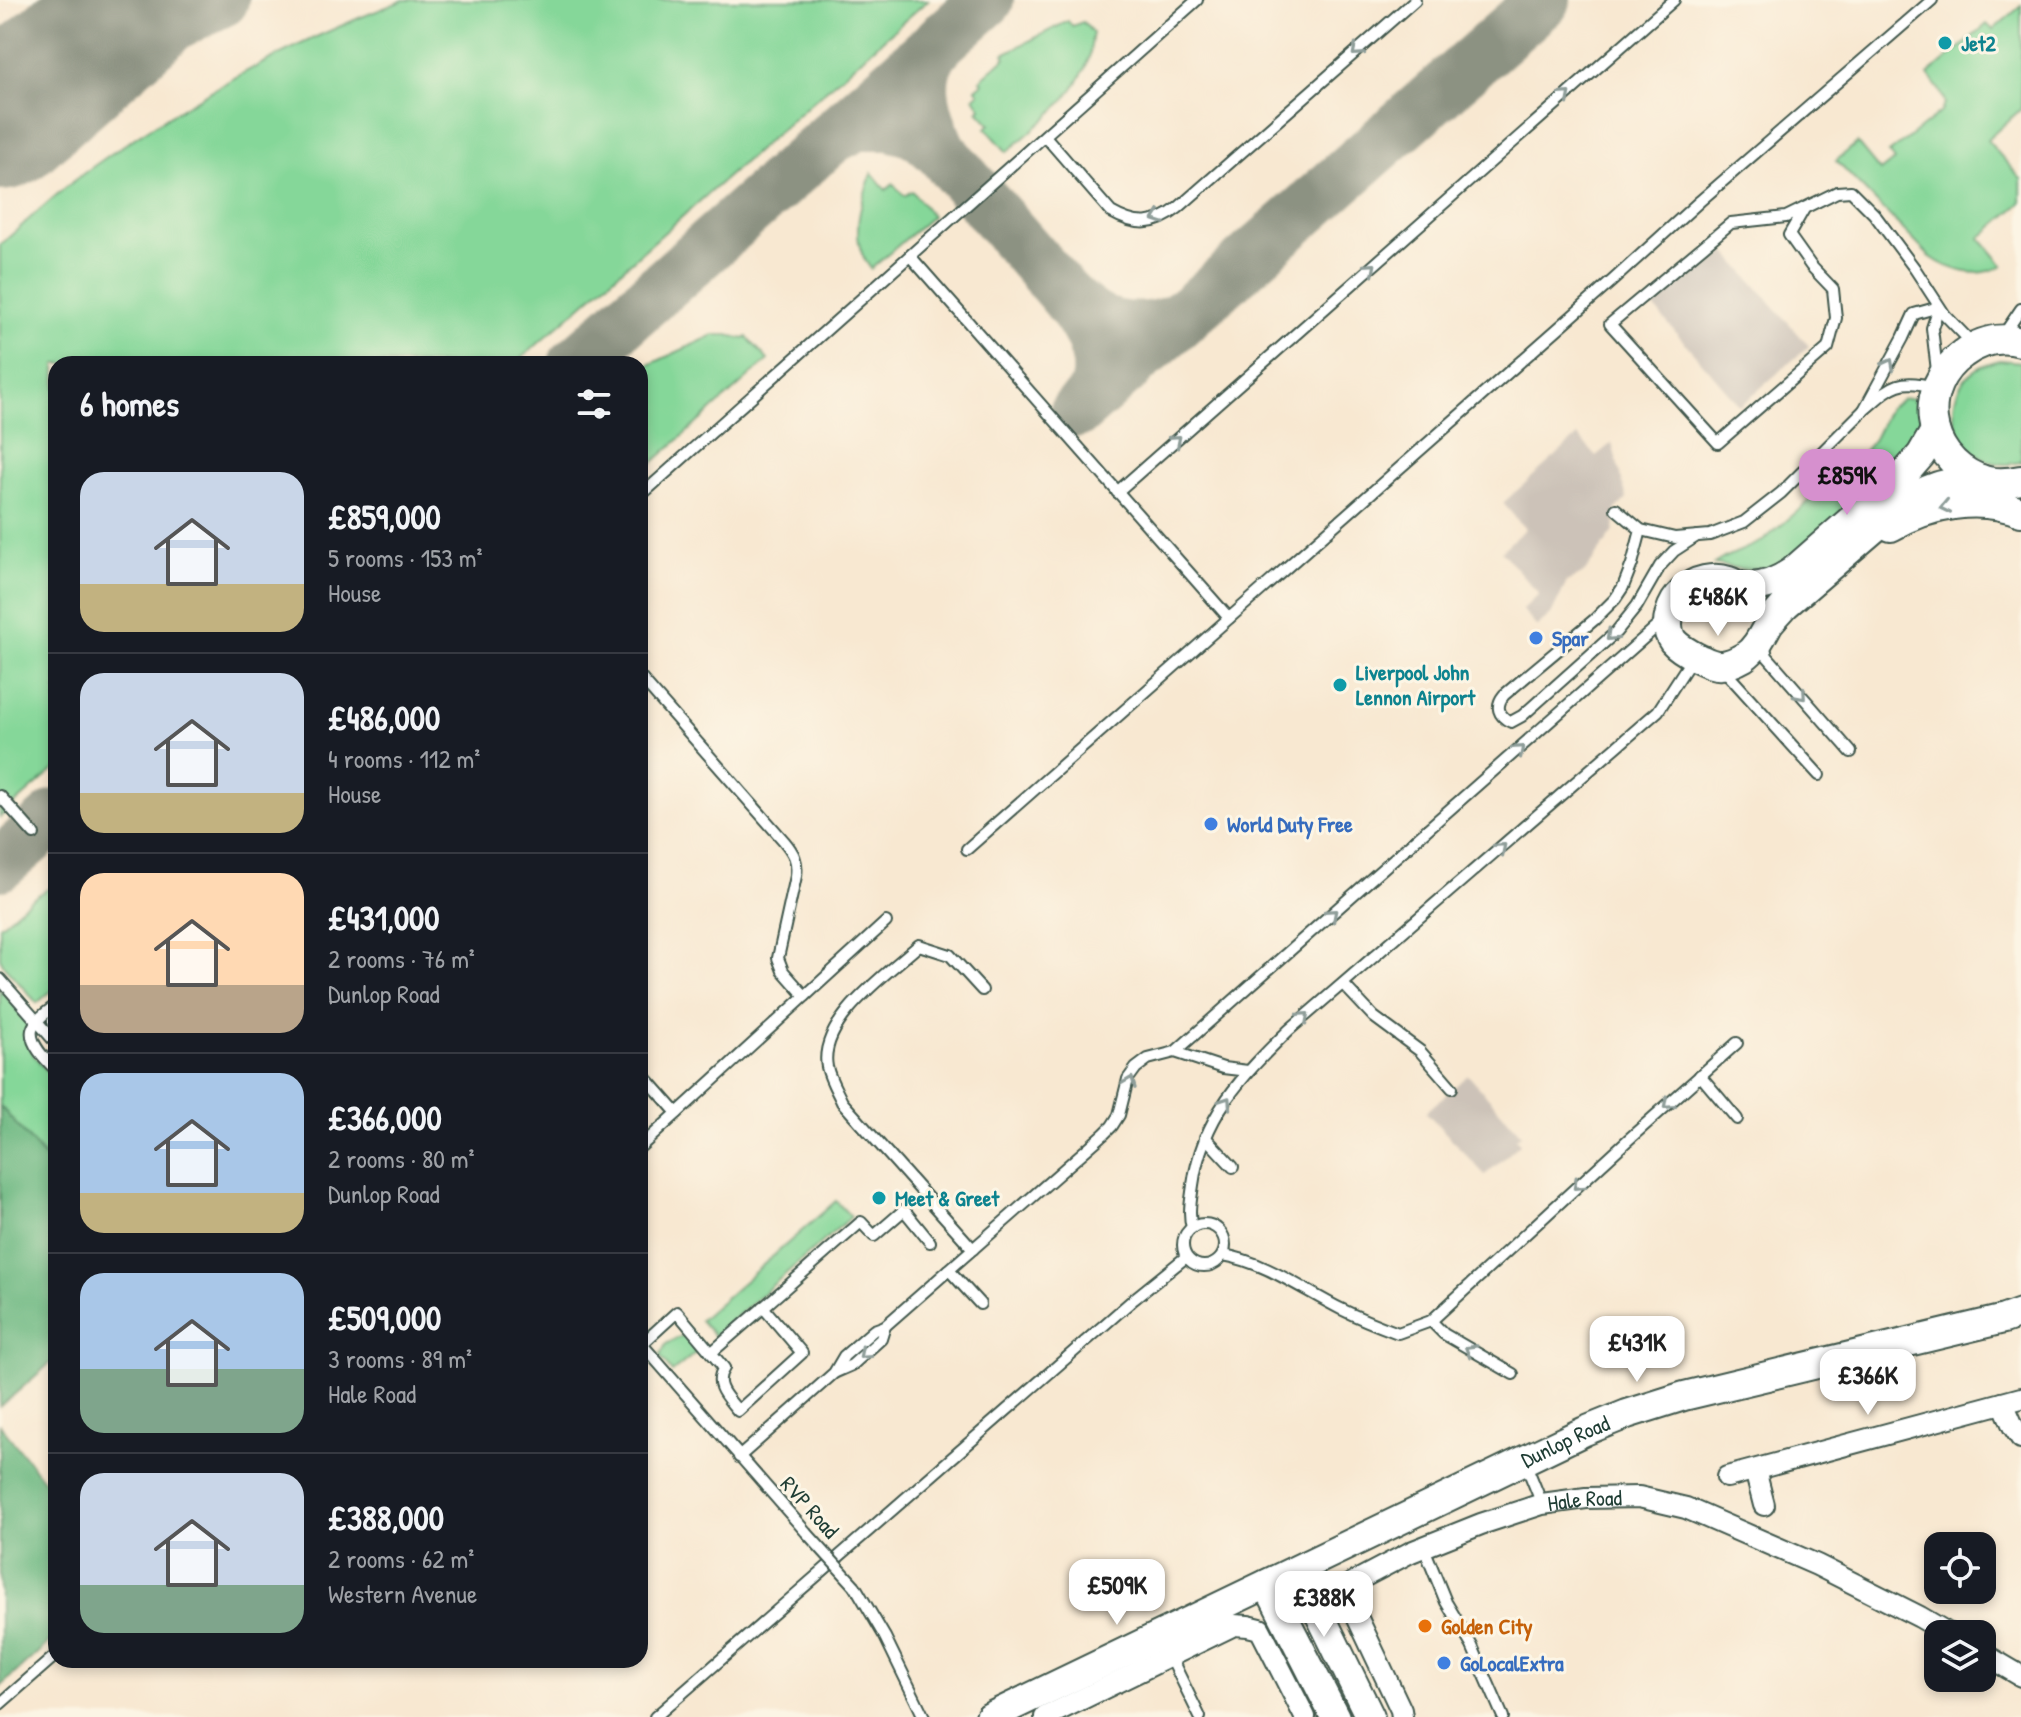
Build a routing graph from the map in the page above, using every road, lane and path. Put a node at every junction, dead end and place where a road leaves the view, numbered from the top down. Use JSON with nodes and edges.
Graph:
{"nodes":[{"id":1,"x":1197,"y":0,"type":"edge"},
{"id":2,"x":1415,"y":0,"type":"edge"},
{"id":3,"x":1674,"y":0,"type":"edge"},
{"id":4,"x":1932,"y":0,"type":"edge"},
{"id":5,"x":1045,"y":136,"type":"junction"},
{"id":6,"x":1804,"y":209,"type":"junction"},
{"id":7,"x":910,"y":256,"type":"junction"},
{"id":8,"x":1939,"y":307,"type":"junction"},
{"id":9,"x":2021,"y":309,"type":"edge"},
{"id":10,"x":1998,"y":342,"type":"edge"},
{"id":11,"x":1937,"y":385,"type":"junction"},
{"id":12,"x":1864,"y":410,"type":"junction"},
{"id":13,"x":1935,"y":431,"type":"junction"},
{"id":14,"x":1981,"y":479,"type":"junction"},
{"id":15,"x":2021,"y":480,"type":"edge"},
{"id":16,"x":648,"y":489,"type":"edge"},
{"id":17,"x":1117,"y":492,"type":"junction"},
{"id":18,"x":1616,"y":509,"type":"dead end"},
{"id":19,"x":2021,"y":512,"type":"edge"},
{"id":20,"x":1641,"y":530,"type":"junction"},
{"id":21,"x":1697,"y":536,"type":"junction"},
{"id":22,"x":1843,"y":554,"type":"junction"},
{"id":23,"x":1669,"y":615,"type":"junction"},
{"id":24,"x":1229,"y":618,"type":"junction"},
{"id":25,"x":1765,"y":633,"type":"junction"},
{"id":26,"x":1706,"y":661,"type":"junction"},
{"id":27,"x":648,"y":686,"type":"edge"},
{"id":28,"x":1851,"y":752,"type":"dead end"},
{"id":29,"x":1819,"y":775,"type":"dead end"},
{"id":30,"x":0,"y":796,"type":"edge"},
{"id":31,"x":34,"y":834,"type":"dead end"},
{"id":32,"x":967,"y":849,"type":"dead end"},
{"id":33,"x":886,"y":922,"type":"dead end"},
{"id":34,"x":0,"y":979,"type":"edge"},
{"id":35,"x":1343,"y":984,"type":"junction"},
{"id":36,"x":982,"y":990,"type":"dead end"},
{"id":37,"x":805,"y":996,"type":"junction"},
{"id":38,"x":48,"y":1012,"type":"edge"},
{"id":39,"x":37,"y":1021,"type":"junction"},
{"id":40,"x":48,"y":1034,"type":"edge"},
{"id":41,"x":1737,"y":1043,"type":"dead end"},
{"id":42,"x":1175,"y":1052,"type":"junction"},
{"id":43,"x":48,"y":1061,"type":"edge"},
{"id":44,"x":1248,"y":1071,"type":"junction"},
{"id":45,"x":1700,"y":1075,"type":"junction"},
{"id":46,"x":648,"y":1080,"type":"edge"},
{"id":47,"x":1452,"y":1088,"type":"dead end"},
{"id":48,"x":677,"y":1113,"type":"junction"},
{"id":49,"x":1737,"y":1119,"type":"dead end"},
{"id":50,"x":1205,"y":1137,"type":"junction"},
{"id":51,"x":648,"y":1140,"type":"edge"},
{"id":52,"x":1233,"y":1167,"type":"dead end"},
{"id":53,"x":1192,"y":1228,"type":"junction"},
{"id":54,"x":930,"y":1242,"type":"dead end"},
{"id":55,"x":973,"y":1249,"type":"junction"},
{"id":56,"x":1223,"y":1255,"type":"junction"},
{"id":57,"x":1186,"y":1257,"type":"junction"},
{"id":58,"x":949,"y":1270,"type":"junction"},
{"id":59,"x":980,"y":1304,"type":"dead end"},
{"id":60,"x":763,"y":1307,"type":"junction"},
{"id":61,"x":2021,"y":1313,"type":"edge"},
{"id":62,"x":1431,"y":1321,"type":"junction"},
{"id":63,"x":648,"y":1337,"type":"edge"},
{"id":64,"x":648,"y":1351,"type":"edge"},
{"id":65,"x":711,"y":1353,"type":"junction"},
{"id":66,"x":1513,"y":1374,"type":"dead end"},
{"id":67,"x":2012,"y":1401,"type":"edge"},
{"id":68,"x":2021,"y":1438,"type":"edge"},
{"id":69,"x":739,"y":1457,"type":"junction"},
{"id":70,"x":1524,"y":1460,"type":"junction"},
{"id":71,"x":1755,"y":1470,"type":"junction"},
{"id":72,"x":1727,"y":1477,"type":"dead end"},
{"id":73,"x":1542,"y":1504,"type":"junction"},
{"id":74,"x":1764,"y":1505,"type":"dead end"},
{"id":75,"x":1424,"y":1548,"type":"junction"},
{"id":76,"x":1298,"y":1570,"type":"junction"},
{"id":77,"x":1267,"y":1584,"type":"junction"},
{"id":78,"x":1925,"y":1620,"type":"edge"},
{"id":79,"x":1165,"y":1646,"type":"junction"},
{"id":80,"x":1996,"y":1661,"type":"edge"},
{"id":81,"x":48,"y":1662,"type":"edge"},
{"id":82,"x":2021,"y":1676,"type":"edge"},
{"id":83,"x":0,"y":1704,"type":"edge"},
{"id":84,"x":655,"y":1717,"type":"edge"},
{"id":85,"x":924,"y":1717,"type":"edge"},
{"id":86,"x":990,"y":1717,"type":"edge"},
{"id":87,"x":1045,"y":1717,"type":"edge"},
{"id":88,"x":1200,"y":1717,"type":"edge"},
{"id":89,"x":1305,"y":1717,"type":"edge"},
{"id":90,"x":1335,"y":1717,"type":"edge"},
{"id":91,"x":1370,"y":1717,"type":"edge"},
{"id":92,"x":1402,"y":1717,"type":"edge"},
{"id":93,"x":1503,"y":1717,"type":"edge"}],
"edges":[{"from":1,"to":5,"type":"lane"},
{"from":2,"to":5,"type":"lane","one_way":true},
{"from":17,"to":3,"type":"lane","one_way":true},
{"from":4,"to":24,"type":"lane"},
{"from":5,"to":7,"type":"lane"},
{"from":6,"to":6,"type":"lane"},
{"from":6,"to":8,"type":"lane"},
{"from":7,"to":16,"type":"lane"},
{"from":7,"to":17,"type":"lane"},
{"from":8,"to":10,"type":"lane"},
{"from":8,"to":11,"type":"lane"},
{"from":12,"to":8,"type":"lane","one_way":true},
{"from":9,"to":10,"type":"lane"},
{"from":10,"to":11,"type":"street"},
{"from":11,"to":12,"type":"lane"},
{"from":11,"to":13,"type":"street"},
{"from":12,"to":21,"type":"lane"},
{"from":13,"to":14,"type":"street"},
{"from":13,"to":23,"type":"street"},
{"from":14,"to":15,"type":"street"},
{"from":14,"to":22,"type":"street"},
{"from":17,"to":24,"type":"lane"},
{"from":18,"to":20,"type":"lane"},
{"from":19,"to":22,"type":"street","one_way":true},
{"from":20,"to":21,"type":"lane"},
{"from":21,"to":20,"type":"lane","one_way":true},
{"from":22,"to":25,"type":"street"},
{"from":23,"to":26,"type":"street"},
{"from":42,"to":23,"type":"lane","one_way":true},
{"from":24,"to":32,"type":"lane"},
{"from":25,"to":26,"type":"street"},
{"from":25,"to":28,"type":"lane","one_way":true},
{"from":26,"to":29,"type":"lane"},
{"from":35,"to":26,"type":"lane","one_way":true},
{"from":27,"to":37,"type":"lane"},
{"from":30,"to":31,"type":"lane"},
{"from":33,"to":37,"type":"lane"},
{"from":34,"to":39,"type":"lane"},
{"from":44,"to":35,"type":"lane","one_way":true},
{"from":35,"to":47,"type":"lane"},
{"from":36,"to":55,"type":"lane"},
{"from":37,"to":48,"type":"lane"},
{"from":38,"to":39,"type":"lane"},
{"from":39,"to":40,"type":"lane"},
{"from":39,"to":43,"type":"lane"},
{"from":41,"to":45,"type":"lane"},
{"from":42,"to":44,"type":"lane"},
{"from":55,"to":42,"type":"lane","one_way":true},
{"from":50,"to":44,"type":"lane","one_way":true},
{"from":45,"to":49,"type":"lane"},
{"from":45,"to":62,"type":"lane","one_way":true},
{"from":46,"to":48,"type":"lane"},
{"from":48,"to":51,"type":"lane"},
{"from":50,"to":52,"type":"lane"},
{"from":50,"to":53,"type":"lane"},
{"from":53,"to":56,"type":"lane"},
{"from":53,"to":57,"type":"lane"},
{"from":54,"to":60,"type":"lane"},
{"from":55,"to":58,"type":"lane"},
{"from":56,"to":57,"type":"lane"},
{"from":56,"to":62,"type":"lane"},
{"from":57,"to":84,"type":"lane"},
{"from":58,"to":59,"type":"lane"},
{"from":58,"to":69,"type":"lane"},
{"from":60,"to":65,"type":"lane"},
{"from":60,"to":65,"type":"lane"},
{"from":61,"to":70,"type":"street","name":"Dunlop Road"},
{"from":66,"to":62,"type":"lane","one_way":true},
{"from":63,"to":65,"type":"lane"},
{"from":64,"to":69,"type":"lane","name":"RVP Road"},
{"from":67,"to":68,"type":"street"},
{"from":67,"to":71,"type":"street"},
{"from":69,"to":85,"type":"lane","name":"RVP Road","bridge":true},
{"from":70,"to":73,"type":"lane"},
{"from":70,"to":76,"type":"street","name":"Dunlop Road"},
{"from":71,"to":72,"type":"street"},
{"from":71,"to":74,"type":"street"},
{"from":73,"to":75,"type":"street","name":"Hale Road"},
{"from":73,"to":78,"type":"street","name":"Hale Road"},
{"from":75,"to":92,"type":"street","name":"Hale Road"},
{"from":75,"to":93,"type":"lane"},
{"from":76,"to":77,"type":"street","name":"Dunlop Road"},
{"from":76,"to":91,"type":"street"},
{"from":77,"to":79,"type":"street"},
{"from":77,"to":90,"type":"street"},
{"from":79,"to":86,"type":"street"},
{"from":79,"to":87,"type":"street"},
{"from":79,"to":88,"type":"lane"},
{"from":79,"to":89,"type":"street"},
{"from":80,"to":82,"type":"street"},
{"from":81,"to":83,"type":"lane"}]}
